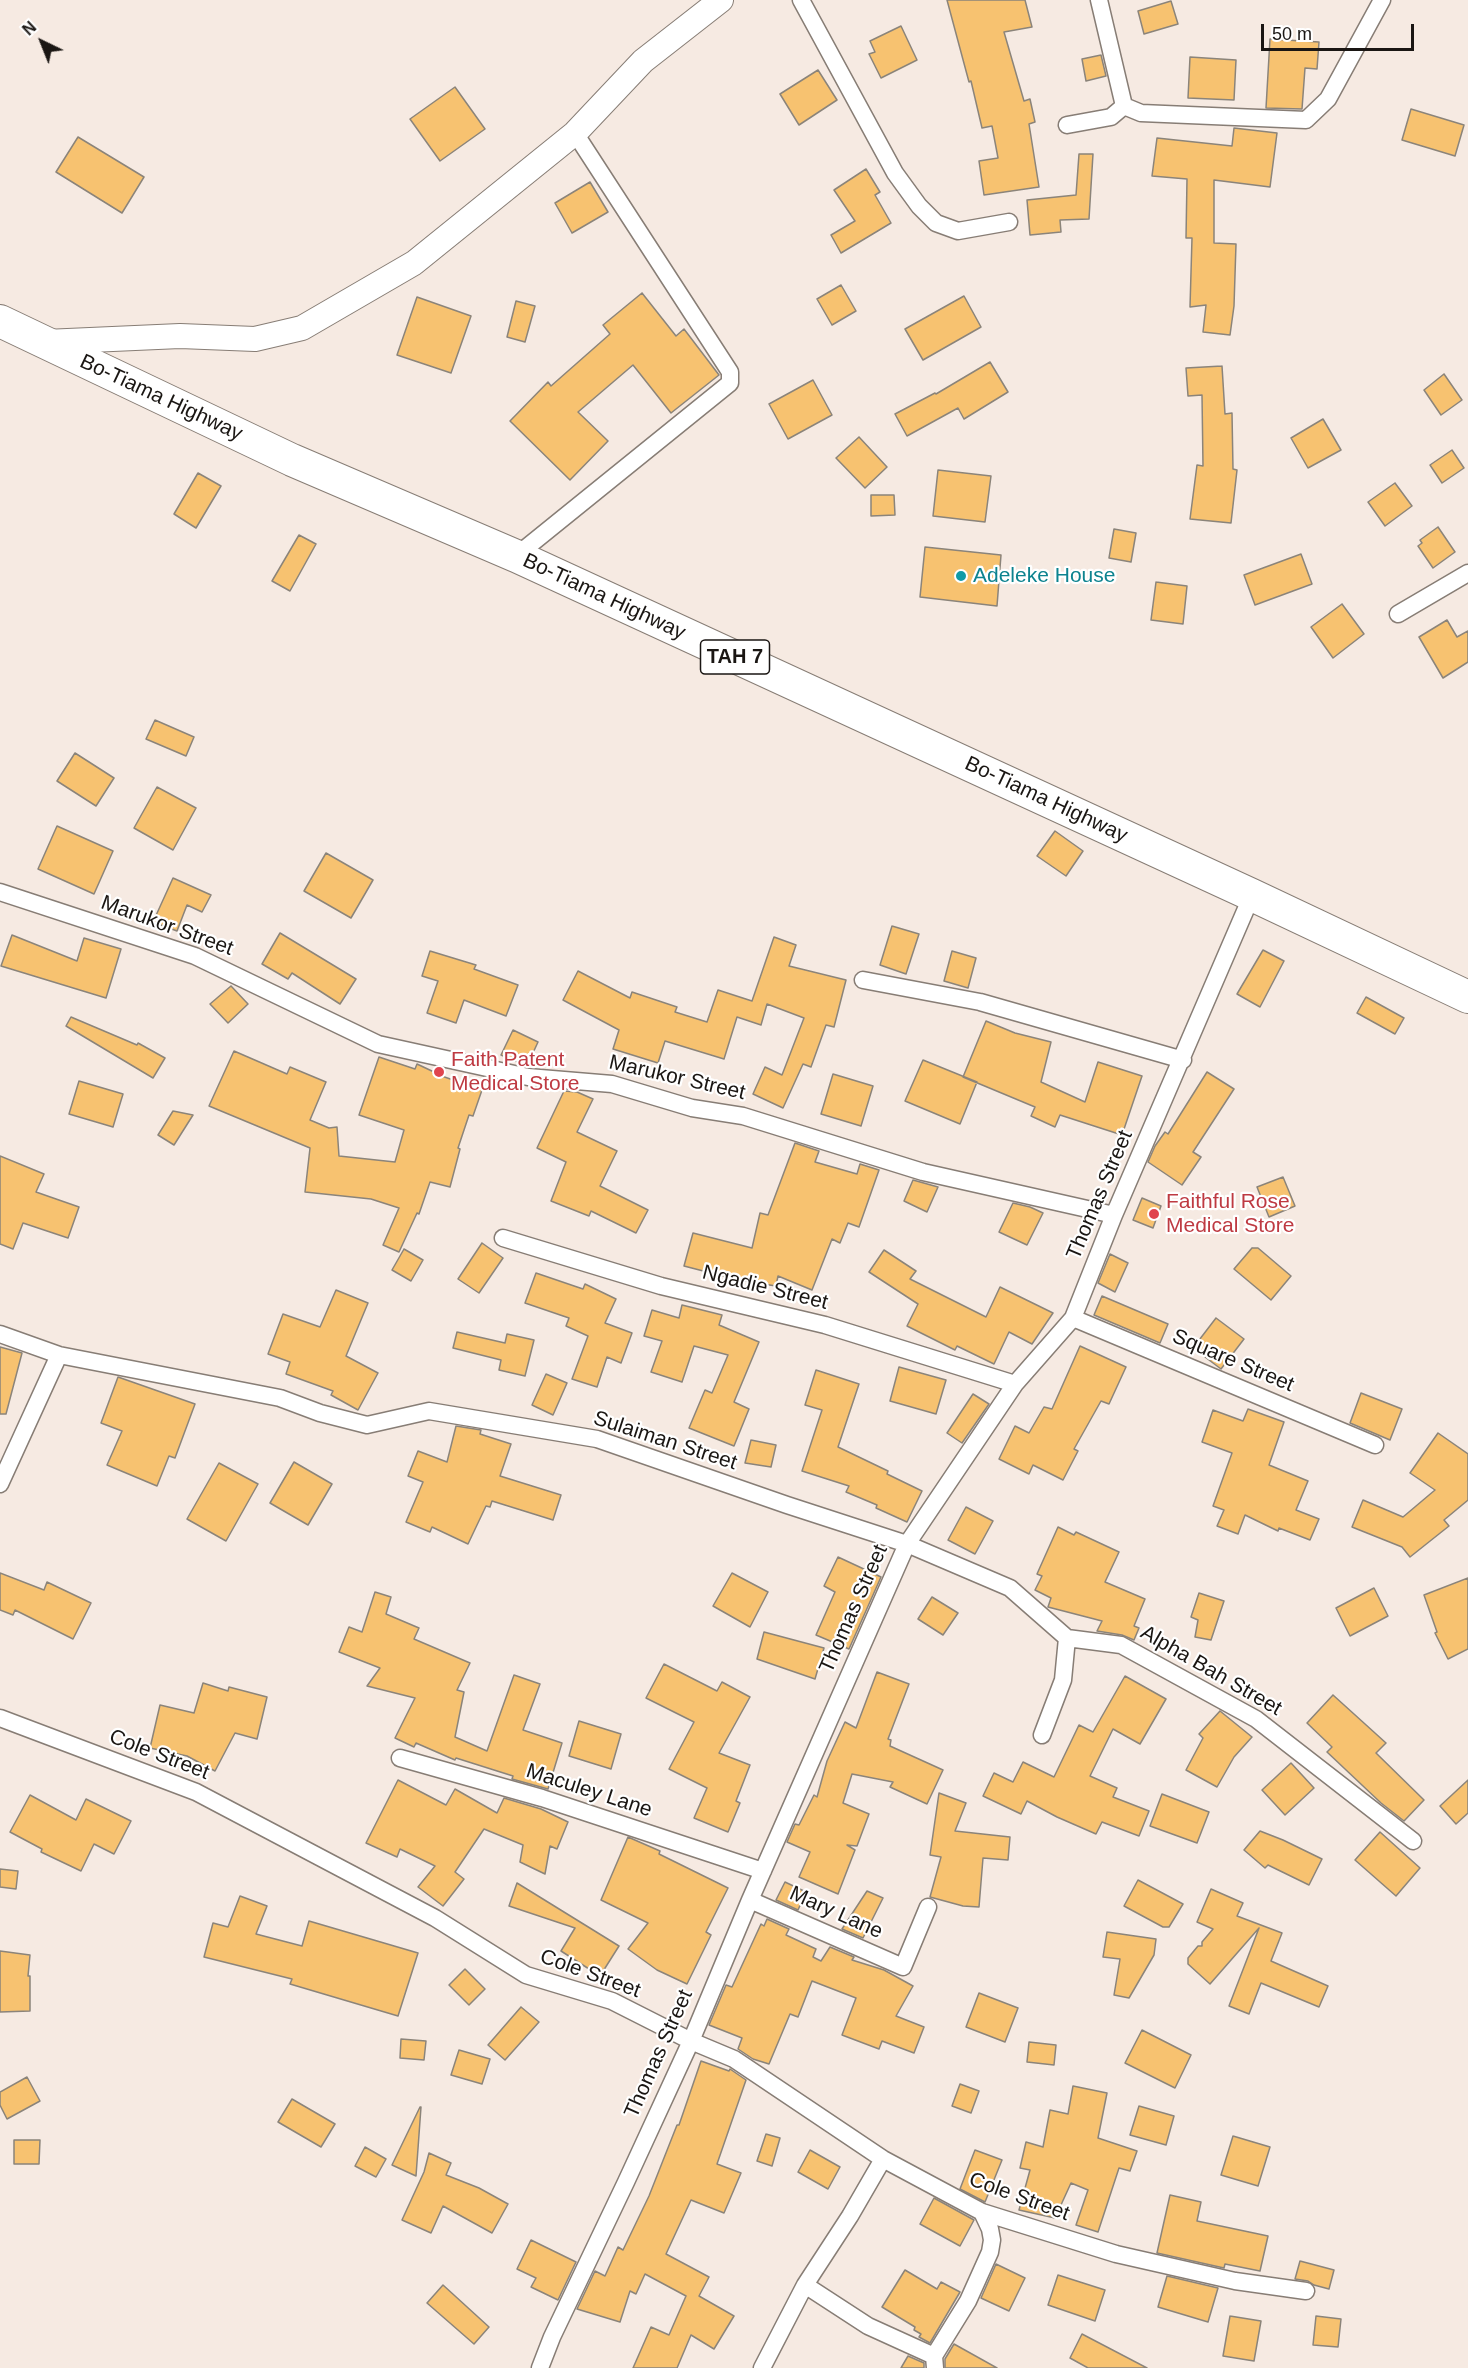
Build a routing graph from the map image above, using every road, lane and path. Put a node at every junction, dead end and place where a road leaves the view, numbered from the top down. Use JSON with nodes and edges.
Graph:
{"nodes":[{"id":1,"x":721,"y":0,"type":"edge"},
{"id":2,"x":801,"y":0,"type":"edge"},
{"id":3,"x":1099,"y":0,"type":"edge"},
{"id":4,"x":1382,"y":0,"type":"edge"},
{"id":5,"x":1124,"y":106,"type":"junction"},
{"id":6,"x":1067,"y":125,"type":"dead end"},
{"id":7,"x":575,"y":133,"type":"junction"},
{"id":8,"x":1009,"y":222,"type":"dead end"},
{"id":9,"x":0,"y":321,"type":"edge"},
{"id":10,"x":43,"y":342,"type":"junction"},
{"id":11,"x":516,"y":556,"type":"junction"},
{"id":12,"x":1468,"y":573,"type":"edge"},
{"id":13,"x":1398,"y":614,"type":"dead end"},
{"id":14,"x":0,"y":892,"type":"edge"},
{"id":15,"x":1252,"y":895,"type":"junction"},
{"id":16,"x":863,"y":980,"type":"dead end"},
{"id":17,"x":1468,"y":997,"type":"edge"},
{"id":18,"x":1183,"y":1060,"type":"junction"},
{"id":19,"x":1114,"y":1215,"type":"junction"},
{"id":20,"x":503,"y":1238,"type":"dead end"},
{"id":21,"x":1073,"y":1318,"type":"junction"},
{"id":22,"x":0,"y":1334,"type":"edge"},
{"id":23,"x":59,"y":1355,"type":"junction"},
{"id":24,"x":1015,"y":1384,"type":"junction"},
{"id":25,"x":1375,"y":1445,"type":"dead end"},
{"id":26,"x":0,"y":1484,"type":"edge"},
{"id":27,"x":907,"y":1544,"type":"junction"},
{"id":28,"x":1067,"y":1638,"type":"junction"},
{"id":29,"x":0,"y":1718,"type":"edge"},
{"id":30,"x":1042,"y":1735,"type":"dead end"},
{"id":31,"x":400,"y":1758,"type":"dead end"},
{"id":32,"x":1413,"y":1841,"type":"dead end"},
{"id":33,"x":763,"y":1871,"type":"junction"},
{"id":34,"x":750,"y":1900,"type":"junction"},
{"id":35,"x":928,"y":1908,"type":"dead end"},
{"id":36,"x":691,"y":2041,"type":"junction"},
{"id":37,"x":883,"y":2159,"type":"junction"},
{"id":38,"x":982,"y":2212,"type":"junction"},
{"id":39,"x":806,"y":2285,"type":"junction"},
{"id":40,"x":1306,"y":2291,"type":"dead end"},
{"id":41,"x":935,"y":2362,"type":"edge"},
{"id":42,"x":540,"y":2368,"type":"edge"},
{"id":43,"x":762,"y":2368,"type":"edge"}],
"edges":[{"from":1,"to":7,"type":"street"},
{"from":2,"to":8,"type":"street"},
{"from":3,"to":5,"type":"street"},
{"from":4,"to":5,"type":"street"},
{"from":5,"to":6,"type":"street"},
{"from":7,"to":10,"type":"street"},
{"from":7,"to":11,"type":"street"},
{"from":9,"to":10,"type":"highway","name":"Bo-Tiama Highway","number":"TAH 7"},
{"from":10,"to":11,"type":"highway","name":"Bo-Tiama Highway","number":"TAH 7"},
{"from":11,"to":15,"type":"highway","name":"Bo-Tiama Highway","number":"TAH 7"},
{"from":12,"to":13,"type":"street"},
{"from":14,"to":19,"type":"street","name":"Marukor Street"},
{"from":15,"to":17,"type":"highway","name":"Bo-Tiama Highway","number":"TAH 7"},
{"from":15,"to":18,"type":"street","name":"Thomas Street"},
{"from":16,"to":18,"type":"street"},
{"from":18,"to":19,"type":"street","name":"Thomas Street"},
{"from":19,"to":21,"type":"street","name":"Thomas Street"},
{"from":20,"to":24,"type":"street","name":"Ngadie Street"},
{"from":21,"to":24,"type":"street","name":"Thomas Street"},
{"from":21,"to":25,"type":"street","name":"Square Street"},
{"from":22,"to":23,"type":"street"},
{"from":23,"to":26,"type":"street"},
{"from":23,"to":27,"type":"street","name":"Sulaiman Street"},
{"from":24,"to":27,"type":"street","name":"Thomas Street"},
{"from":27,"to":28,"type":"street"},
{"from":27,"to":33,"type":"street","name":"Thomas Street"},
{"from":28,"to":30,"type":"street"},
{"from":28,"to":32,"type":"street","name":"Alpha Bah Street"},
{"from":29,"to":36,"type":"street","name":"Cole Street"},
{"from":31,"to":33,"type":"street","name":"Maculey Lane"},
{"from":33,"to":34,"type":"street","name":"Thomas Street"},
{"from":34,"to":35,"type":"street","name":"Mary Lane"},
{"from":34,"to":36,"type":"street","name":"Thomas Street"},
{"from":36,"to":37,"type":"street","name":"Cole Street"},
{"from":36,"to":42,"type":"street","name":"Thomas Street"},
{"from":37,"to":38,"type":"street","name":"Cole Street"},
{"from":37,"to":39,"type":"street"},
{"from":38,"to":40,"type":"street","name":"Cole Street"},
{"from":38,"to":41,"type":"street"},
{"from":39,"to":41,"type":"street"},
{"from":39,"to":43,"type":"street"}]}
